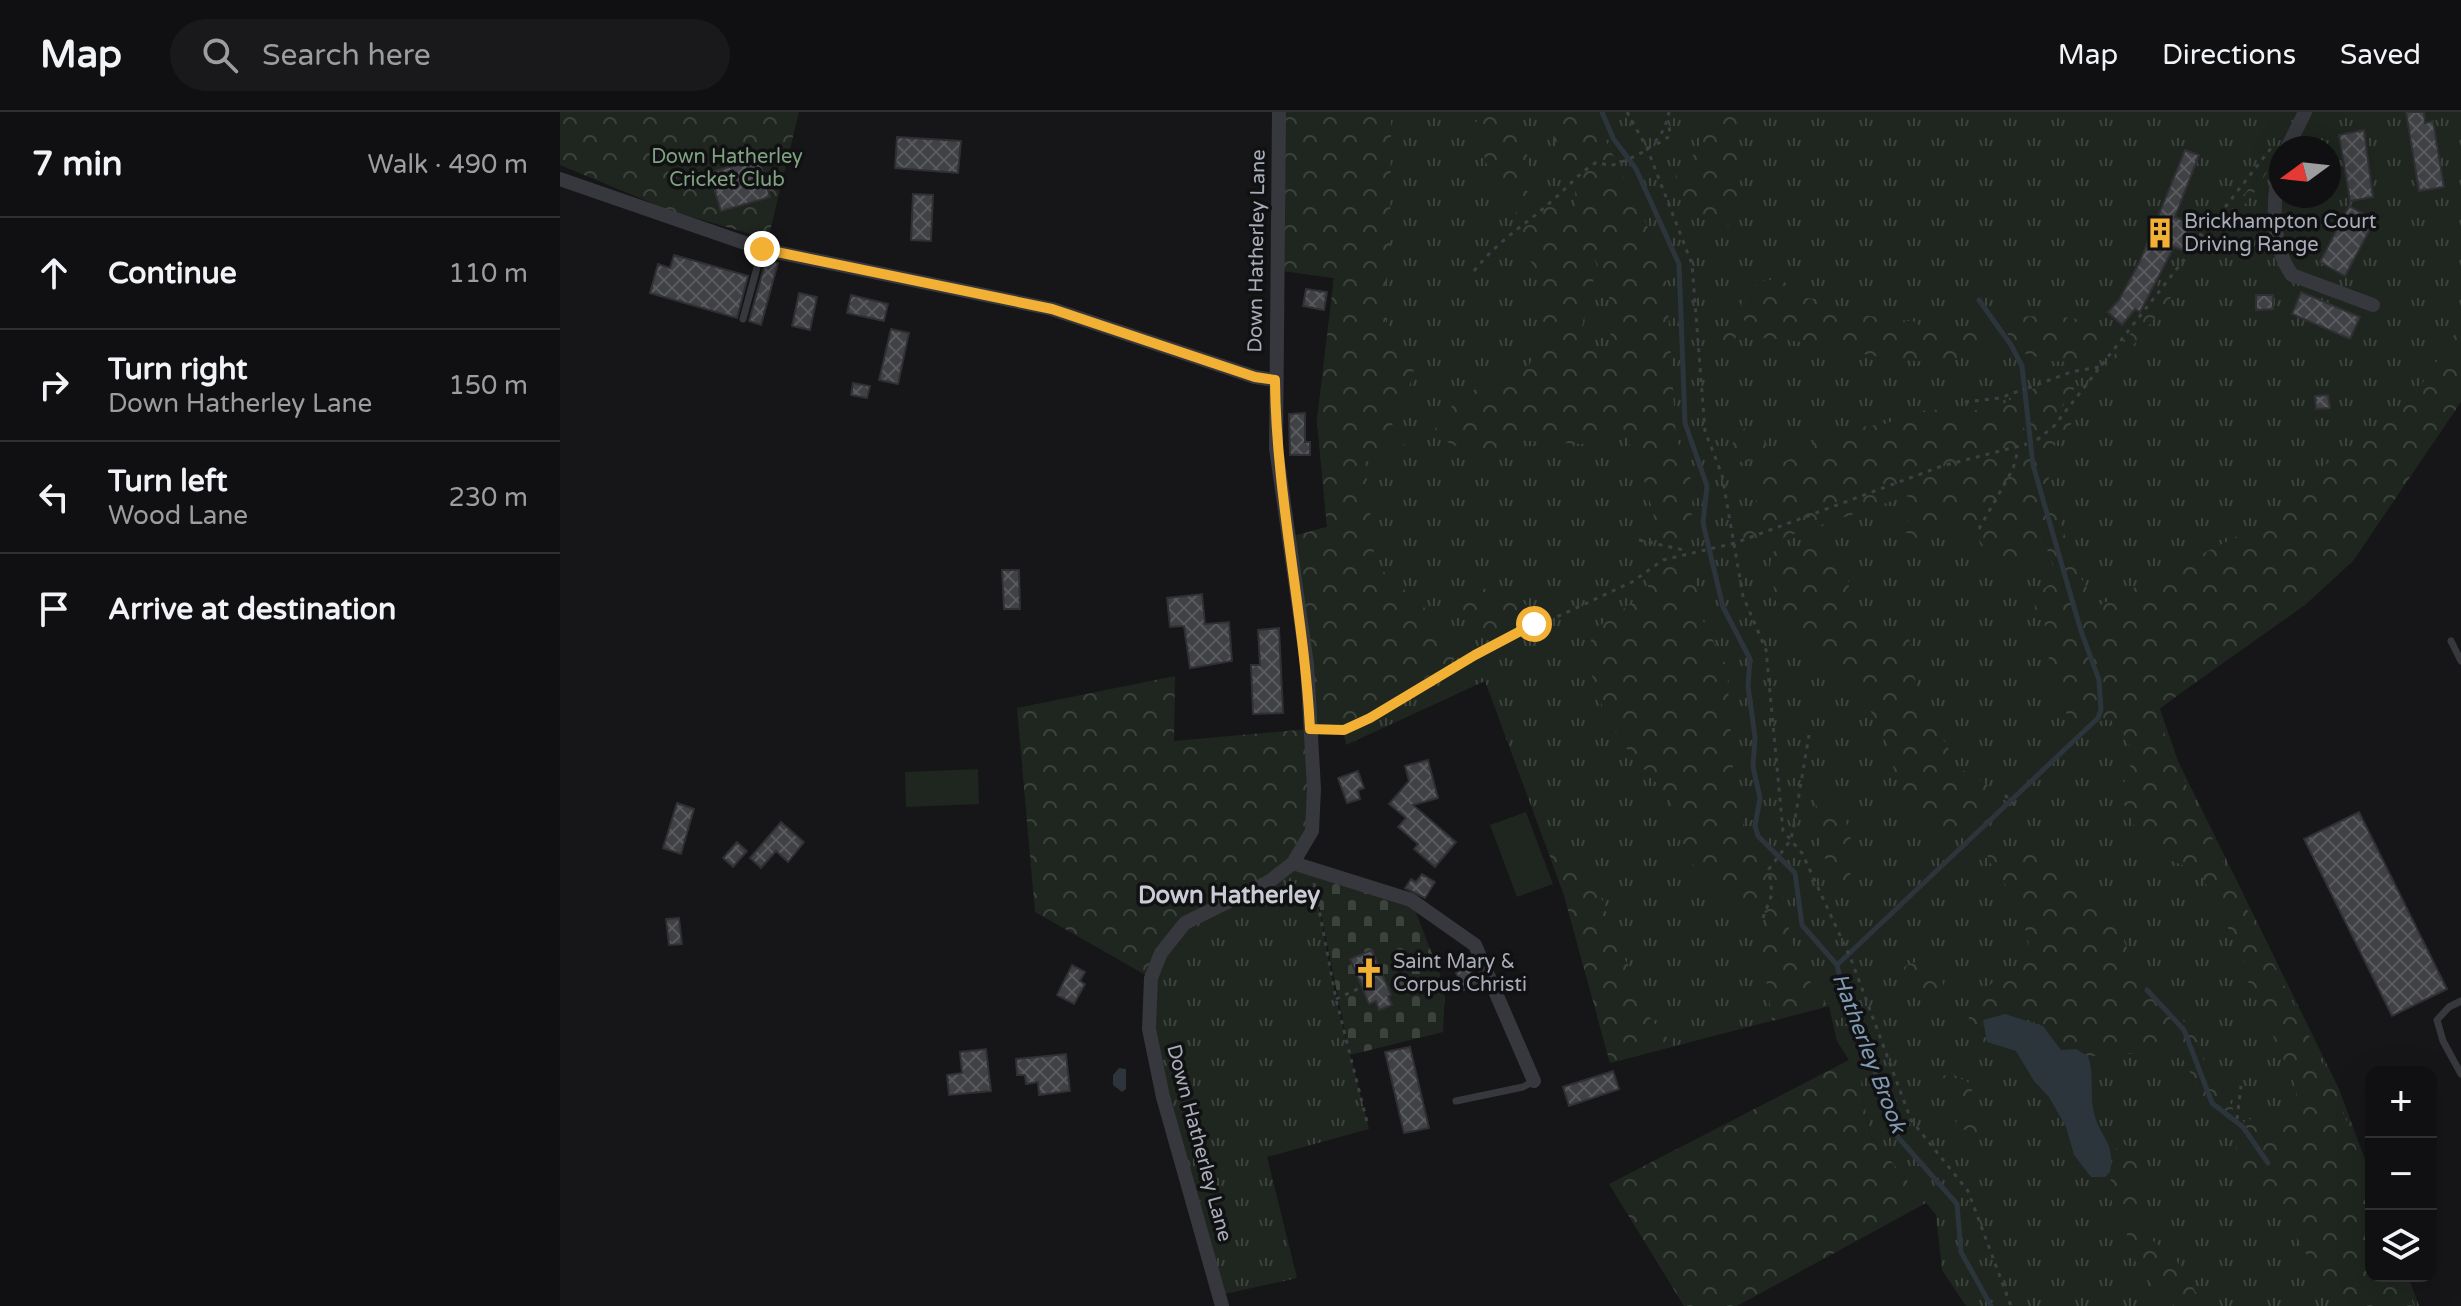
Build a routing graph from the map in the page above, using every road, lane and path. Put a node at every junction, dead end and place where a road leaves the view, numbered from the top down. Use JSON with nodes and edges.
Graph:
{"nodes":[{"id":1,"x":1279,"y":112,"type":"edge"},
{"id":2,"x":1627,"y":112,"type":"edge"},
{"id":3,"x":1669,"y":112,"type":"edge"},
{"id":4,"x":2305,"y":112,"type":"edge"},
{"id":5,"x":2288,"y":136,"type":"edge"},
{"id":6,"x":1647,"y":148,"type":"junction"},
{"id":7,"x":2269,"y":160,"type":"edge"},
{"id":8,"x":560,"y":179,"type":"edge"},
{"id":9,"x":2276,"y":208,"type":"edge"},
{"id":10,"x":2190,"y":230,"type":"dead end"},
{"id":11,"x":2204,"y":236,"type":"junction"},
{"id":12,"x":762,"y":249,"type":"junction"},
{"id":13,"x":1474,"y":271,"type":"dead end"},
{"id":14,"x":2373,"y":305,"type":"dead end"},
{"id":15,"x":743,"y":319,"type":"dead end"},
{"id":16,"x":2099,"y":367,"type":"junction"},
{"id":17,"x":1275,"y":380,"type":"junction"},
{"id":18,"x":1965,"y":402,"type":"dead end"},
{"id":19,"x":2037,"y":440,"type":"dead end"},
{"id":20,"x":2027,"y":444,"type":"dead end"},
{"id":21,"x":2019,"y":449,"type":"junction"},
{"id":22,"x":1979,"y":529,"type":"dead end"},
{"id":23,"x":1639,"y":540,"type":"dead end"},
{"id":24,"x":1735,"y":543,"type":"junction"},
{"id":25,"x":1691,"y":552,"type":"junction"},
{"id":26,"x":2451,"y":641,"type":"dead end"},
{"id":27,"x":2461,"y":661,"type":"edge"},
{"id":28,"x":1310,"y":729,"type":"junction"},
{"id":29,"x":1809,"y":735,"type":"dead end"},
{"id":30,"x":2005,"y":795,"type":"dead end"},
{"id":31,"x":2018,"y":809,"type":"dead end"},
{"id":32,"x":1790,"y":841,"type":"junction"},
{"id":33,"x":1293,"y":863,"type":"junction"},
{"id":34,"x":1312,"y":871,"type":"junction"},
{"id":35,"x":1763,"y":918,"type":"dead end"},
{"id":36,"x":1362,"y":987,"type":"dead end"},
{"id":37,"x":1336,"y":999,"type":"junction"},
{"id":38,"x":2461,"y":1001,"type":"edge"},
{"id":39,"x":2461,"y":1074,"type":"edge"},
{"id":40,"x":1534,"y":1081,"type":"joint"},
{"id":41,"x":2241,"y":1086,"type":"dead end"},
{"id":42,"x":1456,"y":1101,"type":"dead end"},
{"id":43,"x":2237,"y":1119,"type":"dead end"},
{"id":44,"x":1367,"y":1122,"type":"dead end"},
{"id":45,"x":1222,"y":1306,"type":"edge"},
{"id":46,"x":2011,"y":1306,"type":"edge"}],
"edges":[{"from":1,"to":17,"type":"street","name":"Down Hatherley Lane"},
{"from":2,"to":6,"type":"path"},
{"from":3,"to":6,"type":"path"},
{"from":4,"to":5,"type":"street"},
{"from":6,"to":13,"type":"path"},
{"from":6,"to":24,"type":"path"},
{"from":7,"to":11,"type":"path"},
{"from":8,"to":12,"type":"street"},
{"from":9,"to":14,"type":"street"},
{"from":10,"to":11,"type":"path"},
{"from":11,"to":16,"type":"path"},
{"from":12,"to":15,"type":"lane"},
{"from":12,"to":17,"type":"street"},
{"from":16,"to":18,"type":"path"},
{"from":16,"to":19,"type":"path"},
{"from":17,"to":28,"type":"street","name":"Down Hatherley Lane"},
{"from":20,"to":21,"type":"path"},
{"from":21,"to":22,"type":"path"},
{"from":21,"to":24,"type":"path"},
{"from":23,"to":25,"type":"path"},
{"from":24,"to":25,"type":"path"},
{"from":24,"to":32,"type":"path"},
{"from":25,"to":28,"type":"path"},
{"from":26,"to":27,"type":"lane"},
{"from":28,"to":33,"type":"street","name":"Down Hatherley Lane"},
{"from":29,"to":32,"type":"path"},
{"from":30,"to":31,"type":"path"},
{"from":32,"to":35,"type":"path"},
{"from":32,"to":46,"type":"path"},
{"from":33,"to":34,"type":"street"},
{"from":33,"to":45,"type":"street","name":"Down Hatherley Lane"},
{"from":34,"to":37,"type":"path"},
{"from":34,"to":40,"type":"street"},
{"from":36,"to":37,"type":"path"},
{"from":37,"to":44,"type":"path"},
{"from":38,"to":39,"type":"lane"},
{"from":40,"to":42,"type":"lane"},
{"from":41,"to":43,"type":"path"}]}
